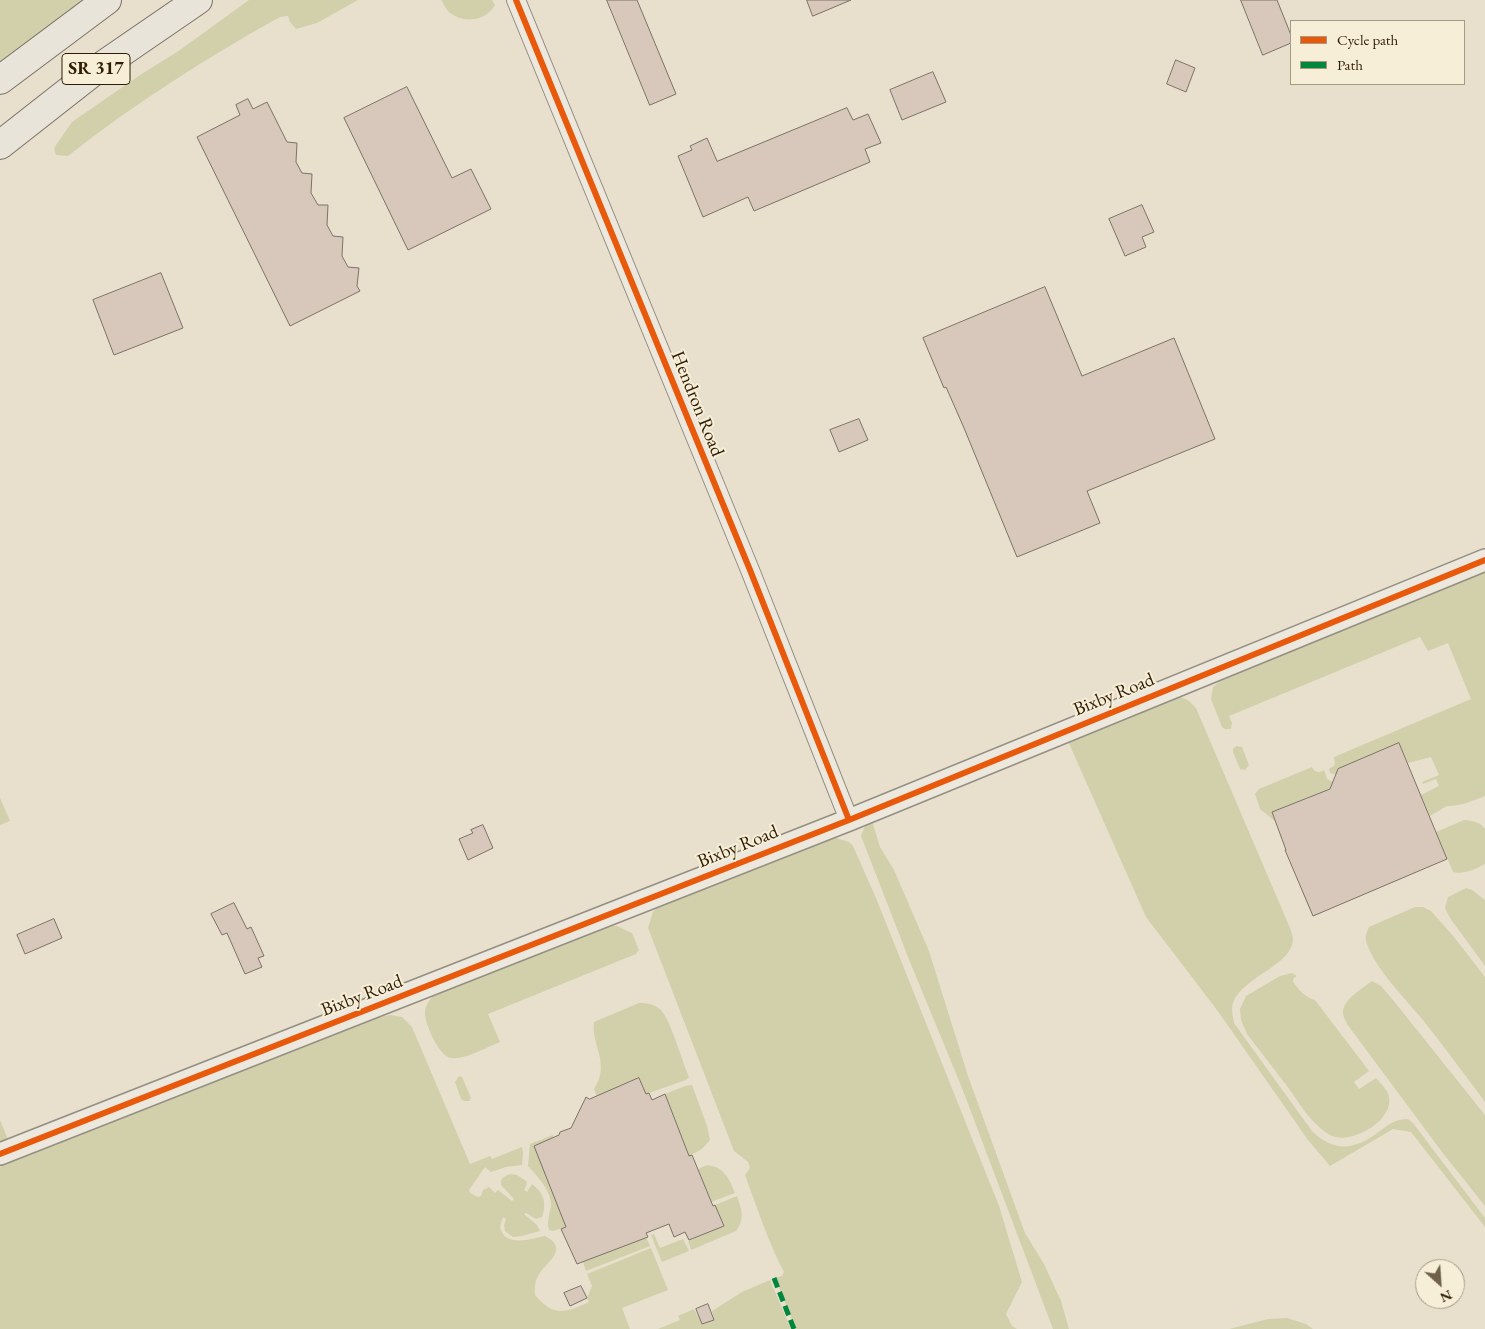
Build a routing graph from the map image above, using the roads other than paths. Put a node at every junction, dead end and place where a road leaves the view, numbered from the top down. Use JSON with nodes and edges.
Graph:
{"nodes":[{"id":1,"x":107,"y":0,"type":"edge"},
{"id":2,"x":198,"y":0,"type":"edge"},
{"id":3,"x":516,"y":0,"type":"edge"},
{"id":4,"x":0,"y":80,"type":"edge"},
{"id":5,"x":0,"y":145,"type":"edge"},
{"id":6,"x":1485,"y":560,"type":"edge"},
{"id":7,"x":849,"y":820,"type":"junction"},
{"id":8,"x":0,"y":1154,"type":"edge"}],
"edges":[{"from":1,"to":4,"type":"main road","number":"SR 317"},
{"from":2,"to":5,"type":"main road","number":"SR 317"},
{"from":3,"to":7,"type":"street","name":"Hendron Road"},
{"from":6,"to":7,"type":"street","name":"Bixby Road"},
{"from":7,"to":8,"type":"street","name":"Bixby Road"}]}
